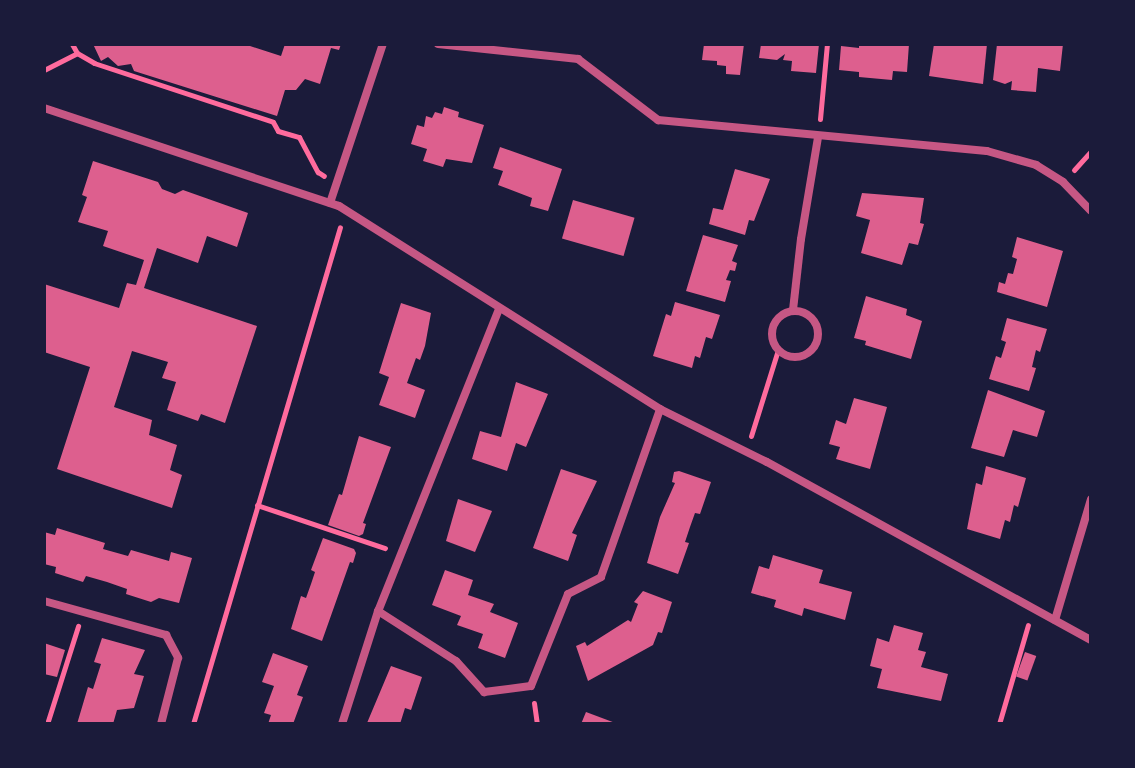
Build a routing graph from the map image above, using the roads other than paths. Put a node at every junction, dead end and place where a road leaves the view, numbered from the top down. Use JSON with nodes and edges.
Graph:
{"nodes":[{"id":1,"x":383,"y":44,"type":"edge"},
{"id":2,"x":438,"y":44,"type":"edge"},
{"id":3,"x":44,"y":108,"type":"edge"},
{"id":4,"x":818,"y":137,"type":"junction"},
{"id":5,"x":330,"y":203,"type":"junction"},
{"id":6,"x":1091,"y":211,"type":"edge"},
{"id":7,"x":499,"y":309,"type":"junction"},
{"id":8,"x":793,"y":310,"type":"junction"},
{"id":9,"x":660,"y":409,"type":"junction"},
{"id":10,"x":1091,"y":499,"type":"edge"},
{"id":11,"x":44,"y":601,"type":"edge"},
{"id":12,"x":378,"y":611,"type":"junction"},
{"id":13,"x":1055,"y":620,"type":"junction"},
{"id":14,"x":1091,"y":640,"type":"edge"},
{"id":15,"x":161,"y":724,"type":"edge"},
{"id":16,"x":342,"y":724,"type":"edge"}],
"edges":[{"from":1,"to":5,"type":"street"},
{"from":2,"to":4,"type":"street"},
{"from":3,"to":5,"type":"street"},
{"from":4,"to":6,"type":"street"},
{"from":4,"to":8,"type":"street"},
{"from":5,"to":7,"type":"street"},
{"from":7,"to":9,"type":"street"},
{"from":7,"to":12,"type":"street"},
{"from":8,"to":8,"type":"street"},
{"from":9,"to":12,"type":"street"},
{"from":9,"to":13,"type":"street"},
{"from":10,"to":13,"type":"street"},
{"from":11,"to":15,"type":"street"},
{"from":12,"to":16,"type":"street"},
{"from":13,"to":14,"type":"street"}]}
